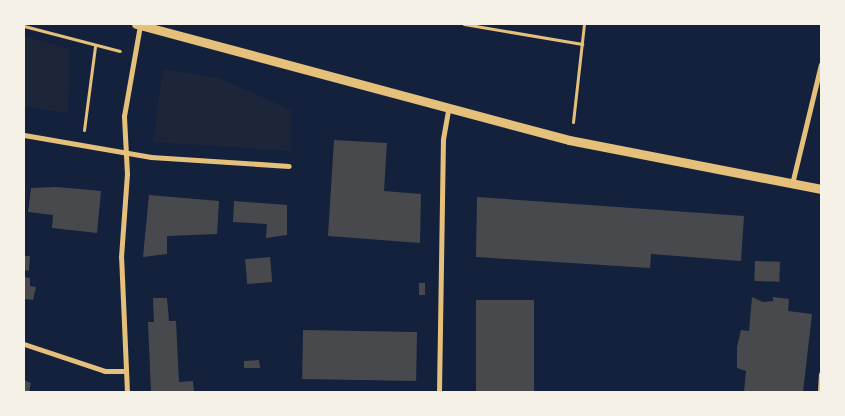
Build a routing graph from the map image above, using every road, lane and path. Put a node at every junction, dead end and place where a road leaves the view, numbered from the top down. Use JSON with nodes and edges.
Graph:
{"nodes":[{"id":1,"x":138,"y":24,"type":"edge"},
{"id":2,"x":464,"y":24,"type":"edge"},
{"id":3,"x":584,"y":24,"type":"edge"},
{"id":4,"x":24,"y":26,"type":"edge"},
{"id":5,"x":582,"y":44,"type":"junction"},
{"id":6,"x":95,"y":47,"type":"junction"},
{"id":7,"x":135,"y":54,"type":"junction"},
{"id":8,"x":821,"y":64,"type":"edge"},
{"id":9,"x":448,"y":110,"type":"junction"},
{"id":10,"x":24,"y":135,"type":"edge"},
{"id":11,"x":569,"y":140,"type":"junction"},
{"id":12,"x":82,"y":142,"type":"junction"},
{"id":13,"x":126,"y":152,"type":"junction"},
{"id":14,"x":289,"y":166,"type":"dead end"},
{"id":15,"x":792,"y":184,"type":"junction"},
{"id":16,"x":821,"y":189,"type":"edge"},
{"id":17,"x":24,"y":344,"type":"edge"},
{"id":18,"x":125,"y":371,"type":"junction"},
{"id":19,"x":821,"y":374,"type":"edge"},
{"id":20,"x":127,"y":392,"type":"edge"},
{"id":21,"x":439,"y":392,"type":"edge"},
{"id":22,"x":820,"y":392,"type":"edge"}],
"edges":[{"from":1,"to":7,"type":"street"},
{"from":1,"to":9,"type":"street"},
{"from":2,"to":5,"type":"path"},
{"from":3,"to":5,"type":"path"},
{"from":4,"to":6,"type":"path"},
{"from":5,"to":11,"type":"path"},
{"from":6,"to":7,"type":"path"},
{"from":6,"to":12,"type":"path"},
{"from":7,"to":13,"type":"street"},
{"from":8,"to":15,"type":"street"},
{"from":9,"to":11,"type":"street"},
{"from":9,"to":21,"type":"street"},
{"from":10,"to":12,"type":"street"},
{"from":11,"to":15,"type":"street"},
{"from":12,"to":13,"type":"street"},
{"from":13,"to":14,"type":"street"},
{"from":13,"to":18,"type":"street"},
{"from":15,"to":16,"type":"street"},
{"from":17,"to":18,"type":"street"},
{"from":18,"to":20,"type":"street"},
{"from":19,"to":22,"type":"street"}]}
